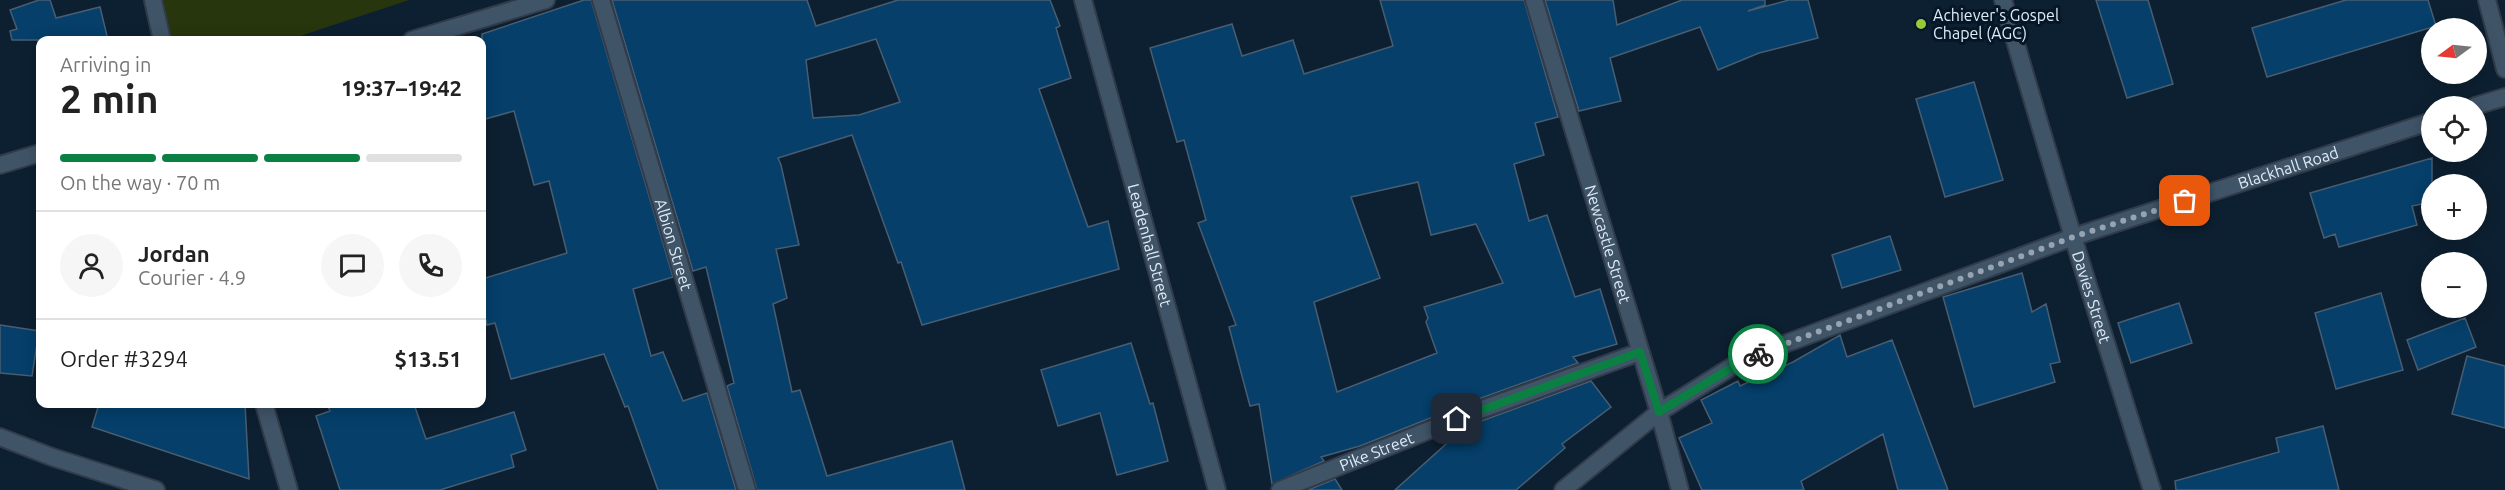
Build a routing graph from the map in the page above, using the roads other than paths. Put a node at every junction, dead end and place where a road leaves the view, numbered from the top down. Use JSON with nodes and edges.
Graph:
{"nodes":[{"id":1,"x":153,"y":0,"type":"edge"},
{"id":2,"x":546,"y":0,"type":"edge"},
{"id":3,"x":601,"y":0,"type":"edge"},
{"id":4,"x":1083,"y":0,"type":"edge"},
{"id":5,"x":1534,"y":0,"type":"edge"},
{"id":6,"x":2003,"y":0,"type":"edge"},
{"id":7,"x":2487,"y":0,"type":"edge"},
{"id":8,"x":161,"y":36,"type":"edge"},
{"id":9,"x":425,"y":36,"type":"edge"},
{"id":10,"x":2505,"y":69,"type":"edge"},
{"id":11,"x":2505,"y":97,"type":"edge"},
{"id":12,"x":2487,"y":102,"type":"edge"},
{"id":13,"x":2421,"y":125,"type":"edge"},
{"id":14,"x":36,"y":154,"type":"edge"},
{"id":15,"x":0,"y":165,"type":"edge"},
{"id":16,"x":2073,"y":237,"type":"junction"},
{"id":17,"x":1640,"y":352,"type":"junction"},
{"id":18,"x":265,"y":408,"type":"edge"},
{"id":19,"x":1659,"y":412,"type":"junction"},
{"id":20,"x":0,"y":437,"type":"edge"},
{"id":21,"x":156,"y":490,"type":"edge"},
{"id":22,"x":289,"y":490,"type":"edge"},
{"id":23,"x":747,"y":490,"type":"edge"},
{"id":24,"x":1217,"y":490,"type":"edge"},
{"id":25,"x":1280,"y":490,"type":"edge"},
{"id":26,"x":1563,"y":490,"type":"edge"},
{"id":27,"x":1680,"y":490,"type":"edge"},
{"id":28,"x":2152,"y":490,"type":"edge"}],
"edges":[{"from":1,"to":8,"type":"street"},
{"from":2,"to":9,"type":"street"},
{"from":3,"to":23,"type":"street","name":"Albion Street"},
{"from":4,"to":24,"type":"street","name":"Leadenhall Street"},
{"from":5,"to":17,"type":"street","name":"Newcastle Street"},
{"from":6,"to":16,"type":"street","name":"Davies Street"},
{"from":7,"to":10,"type":"street"},
{"from":11,"to":12,"type":"street"},
{"from":13,"to":16,"type":"street","name":"Blackhall Road"},
{"from":14,"to":15,"type":"street"},
{"from":16,"to":19,"type":"street","name":"Blackhall Road"},
{"from":16,"to":28,"type":"street","name":"Davies Street"},
{"from":17,"to":19,"type":"street","name":"Newcastle Street"},
{"from":17,"to":25,"type":"street","name":"Pike Street"},
{"from":18,"to":22,"type":"street"},
{"from":19,"to":26,"type":"street","name":"Blackhall Road"},
{"from":19,"to":27,"type":"street","name":"Newcastle Street"},
{"from":20,"to":21,"type":"street"}]}
